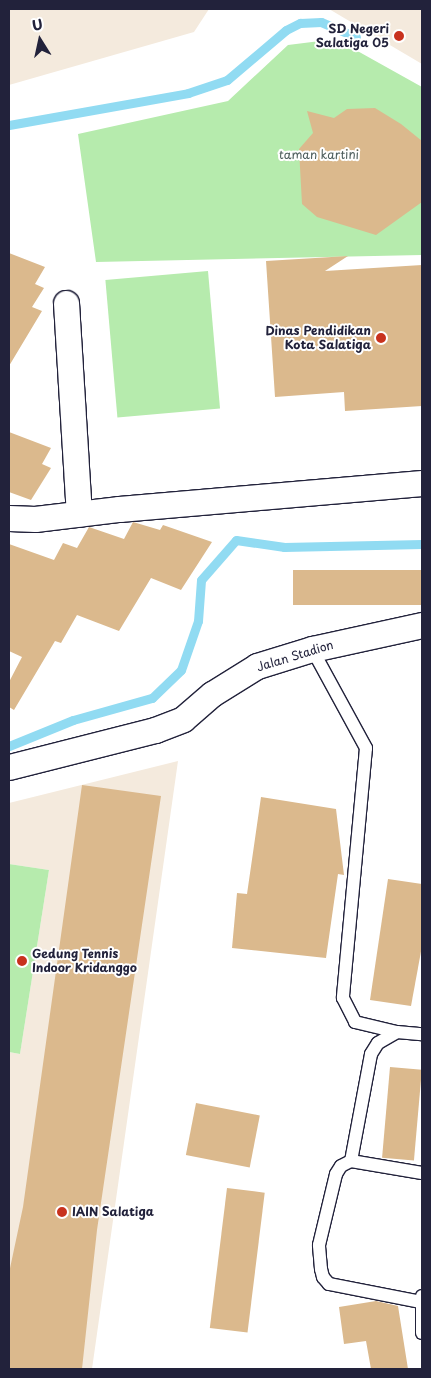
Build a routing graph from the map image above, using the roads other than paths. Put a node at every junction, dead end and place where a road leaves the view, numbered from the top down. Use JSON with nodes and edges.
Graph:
{"nodes":[{"id":1,"x":66,"y":303,"type":"dead end"},
{"id":2,"x":422,"y":483,"type":"edge"},
{"id":3,"x":79,"y":514,"type":"junction"},
{"id":4,"x":9,"y":518,"type":"edge"},
{"id":5,"x":422,"y":625,"type":"edge"},
{"id":6,"x":312,"y":649,"type":"junction"},
{"id":7,"x":9,"y":767,"type":"edge"},
{"id":8,"x":397,"y":1032,"type":"junction"},
{"id":9,"x":422,"y":1034,"type":"edge"},
{"id":10,"x":351,"y":1161,"type":"junction"},
{"id":11,"x":422,"y":1173,"type":"edge"},
{"id":12,"x":422,"y":1298,"type":"edge"},
{"id":13,"x":422,"y":1333,"type":"edge"}],
"edges":[{"from":1,"to":3,"type":"street"},
{"from":2,"to":3,"type":"street"},
{"from":3,"to":4,"type":"street"},
{"from":5,"to":6,"type":"street","name":"Jalan Stadion"},
{"from":6,"to":7,"type":"street","name":"Jalan Stadion"},
{"from":6,"to":8,"type":"lane"},
{"from":8,"to":9,"type":"lane"},
{"from":8,"to":10,"type":"lane"},
{"from":10,"to":11,"type":"lane"},
{"from":10,"to":12,"type":"lane"},
{"from":12,"to":13,"type":"lane"}]}
